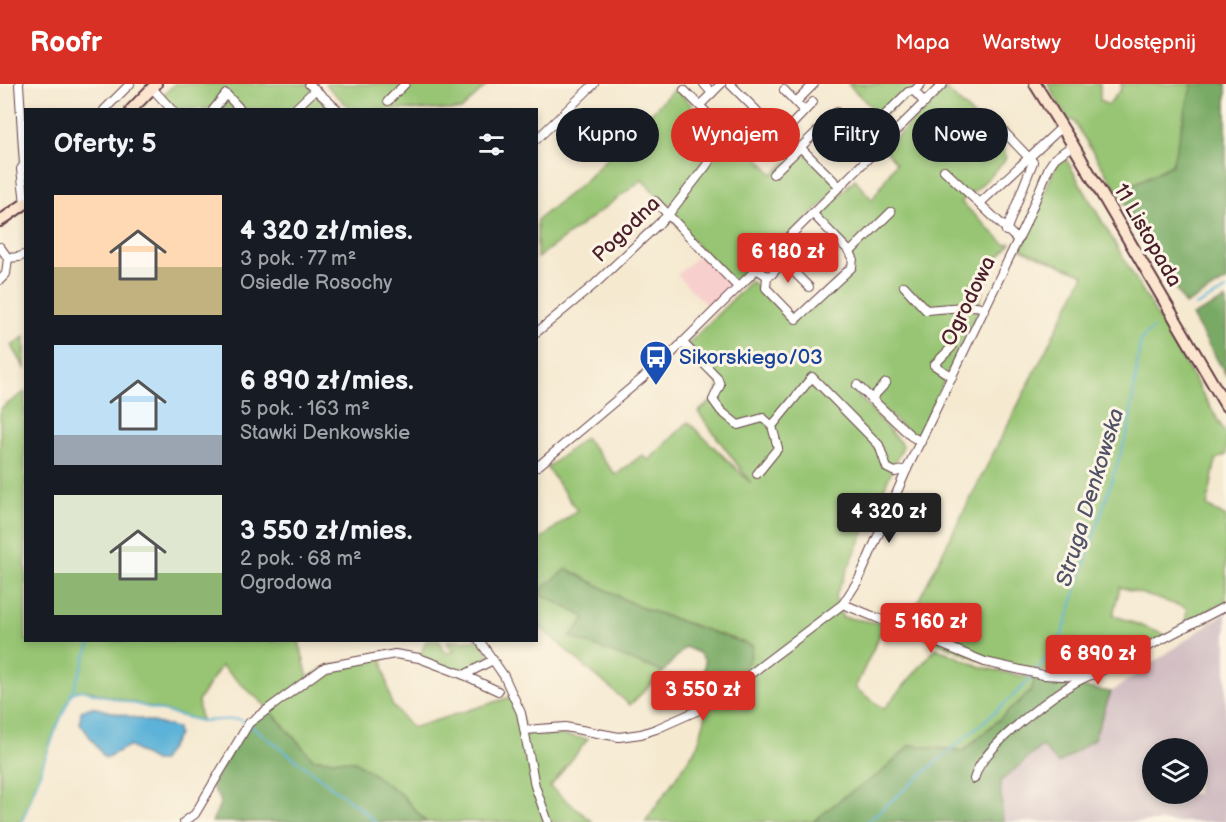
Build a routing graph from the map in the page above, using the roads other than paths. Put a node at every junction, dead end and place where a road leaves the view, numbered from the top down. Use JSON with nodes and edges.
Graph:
{"nodes":[{"id":1,"x":19,"y":84,"type":"edge"},
{"id":2,"x":130,"y":84,"type":"edge"},
{"id":3,"x":405,"y":84,"type":"edge"},
{"id":4,"x":594,"y":84,"type":"edge"},
{"id":5,"x":704,"y":84,"type":"edge"},
{"id":6,"x":721,"y":84,"type":"edge"},
{"id":7,"x":730,"y":84,"type":"edge"},
{"id":8,"x":814,"y":84,"type":"edge"},
{"id":9,"x":921,"y":84,"type":"edge"},
{"id":10,"x":943,"y":84,"type":"edge"},
{"id":11,"x":1035,"y":84,"type":"edge"},
{"id":12,"x":154,"y":86,"type":"edge"},
{"id":13,"x":312,"y":87,"type":"edge"},
{"id":14,"x":684,"y":90,"type":"dead end"},
{"id":15,"x":784,"y":90,"type":"dead end"},
{"id":16,"x":914,"y":91,"type":"junction"},
{"id":17,"x":712,"y":93,"type":"junction"},
{"id":18,"x":388,"y":101,"type":"dead end"},
{"id":19,"x":796,"y":102,"type":"junction"},
{"id":20,"x":813,"y":102,"type":"dead end"},
{"id":21,"x":926,"y":103,"type":"junction"},
{"id":22,"x":700,"y":105,"type":"junction"},
{"id":23,"x":106,"y":108,"type":"edge"},
{"id":24,"x":133,"y":108,"type":"edge"},
{"id":25,"x":170,"y":108,"type":"edge"},
{"id":26,"x":215,"y":108,"type":"edge"},
{"id":27,"x":239,"y":108,"type":"edge"},
{"id":28,"x":296,"y":108,"type":"edge"},
{"id":29,"x":336,"y":108,"type":"edge"},
{"id":30,"x":703,"y":108,"type":"edge"},
{"id":31,"x":754,"y":108,"type":"edge"},
{"id":32,"x":892,"y":108,"type":"edge"},
{"id":33,"x":804,"y":111,"type":"junction"},
{"id":34,"x":800,"y":115,"type":"edge"},
{"id":35,"x":1062,"y":127,"type":"junction"},
{"id":36,"x":900,"y":128,"type":"edge"},
{"id":37,"x":1008,"y":135,"type":"edge"},
{"id":38,"x":812,"y":137,"type":"edge"},
{"id":39,"x":538,"y":138,"type":"edge"},
{"id":40,"x":801,"y":148,"type":"junction"},
{"id":41,"x":1068,"y":148,"type":"junction"},
{"id":42,"x":24,"y":154,"type":"edge"},
{"id":43,"x":1028,"y":156,"type":"junction"},
{"id":44,"x":708,"y":162,"type":"edge"},
{"id":45,"x":866,"y":162,"type":"edge"},
{"id":46,"x":24,"y":168,"type":"edge"},
{"id":47,"x":944,"y":170,"type":"dead end"},
{"id":48,"x":773,"y":174,"type":"dead end"},
{"id":49,"x":840,"y":187,"type":"junction"},
{"id":50,"x":24,"y":194,"type":"edge"},
{"id":51,"x":655,"y":201,"type":"dead end"},
{"id":52,"x":24,"y":204,"type":"edge"},
{"id":53,"x":979,"y":204,"type":"junction"},
{"id":54,"x":891,"y":212,"type":"dead end"},
{"id":55,"x":813,"y":214,"type":"junction"},
{"id":56,"x":668,"y":215,"type":"junction"},
{"id":57,"x":0,"y":221,"type":"edge"},
{"id":58,"x":1006,"y":231,"type":"junction"},
{"id":59,"x":1018,"y":240,"type":"junction"},
{"id":60,"x":0,"y":247,"type":"edge"},
{"id":61,"x":797,"y":248,"type":"dead end"},
{"id":62,"x":850,"y":252,"type":"junction"},
{"id":63,"x":24,"y":255,"type":"edge"},
{"id":64,"x":8,"y":258,"type":"junction"},
{"id":65,"x":784,"y":262,"type":"junction"},
{"id":66,"x":756,"y":269,"type":"junction"},
{"id":67,"x":767,"y":276,"type":"junction"},
{"id":68,"x":0,"y":280,"type":"edge"},
{"id":69,"x":904,"y":286,"type":"dead end"},
{"id":70,"x":738,"y":287,"type":"junction"},
{"id":71,"x":809,"y":287,"type":"dead end"},
{"id":72,"x":985,"y":308,"type":"junction"},
{"id":73,"x":538,"y":329,"type":"edge"},
{"id":74,"x":682,"y":342,"type":"junction"},
{"id":75,"x":952,"y":347,"type":"dead end"},
{"id":76,"x":952,"y":377,"type":"junction"},
{"id":77,"x":886,"y":383,"type":"dead end"},
{"id":78,"x":857,"y":385,"type":"dead end"},
{"id":79,"x":871,"y":399,"type":"junction"},
{"id":80,"x":1226,"y":406,"type":"edge"},
{"id":81,"x":772,"y":426,"type":"junction"},
{"id":82,"x":921,"y":442,"type":"junction"},
{"id":83,"x":538,"y":466,"type":"edge"},
{"id":84,"x":907,"y":469,"type":"junction"},
{"id":85,"x":757,"y":474,"type":"dead end"},
{"id":86,"x":843,"y":604,"type":"junction"},
{"id":87,"x":1226,"y":606,"type":"edge"},
{"id":88,"x":480,"y":642,"type":"edge"},
{"id":89,"x":493,"y":660,"type":"junction"},
{"id":90,"x":464,"y":675,"type":"junction"},
{"id":91,"x":1082,"y":677,"type":"junction"},
{"id":92,"x":498,"y":691,"type":"dead end"},
{"id":93,"x":525,"y":730,"type":"junction"},
{"id":94,"x":974,"y":779,"type":"dead end"},
{"id":95,"x":184,"y":822,"type":"edge"},
{"id":96,"x":548,"y":822,"type":"edge"}],
"edges":[{"from":1,"to":42,"type":"street"},
{"from":2,"to":23,"type":"street"},
{"from":3,"to":18,"type":"street"},
{"from":4,"to":39,"type":"street"},
{"from":5,"to":17,"type":"street"},
{"from":6,"to":17,"type":"street"},
{"from":7,"to":31,"type":"street"},
{"from":8,"to":19,"type":"street"},
{"from":9,"to":16,"type":"street"},
{"from":10,"to":21,"type":"street"},
{"from":11,"to":35,"type":"street","name":"11 Listopada"},
{"from":12,"to":24,"type":"street"},
{"from":12,"to":25,"type":"street"},
{"from":13,"to":28,"type":"street"},
{"from":13,"to":29,"type":"street"},
{"from":14,"to":22,"type":"street"},
{"from":15,"to":19,"type":"street"},
{"from":16,"to":21,"type":"street"},
{"from":16,"to":32,"type":"street"},
{"from":17,"to":22,"type":"street"},
{"from":19,"to":33,"type":"street"},
{"from":20,"to":33,"type":"street"},
{"from":21,"to":36,"type":"street"},
{"from":22,"to":30,"type":"street"},
{"from":26,"to":27,"type":"street"},
{"from":33,"to":34,"type":"street"},
{"from":35,"to":41,"type":"street","name":"11 Listopada"},
{"from":35,"to":43,"type":"street"},
{"from":37,"to":43,"type":"street"},
{"from":38,"to":40,"type":"street"},
{"from":40,"to":48,"type":"street"},
{"from":40,"to":49,"type":"street"},
{"from":41,"to":59,"type":"street","name":"Ogrodowa"},
{"from":41,"to":80,"type":"street","name":"11 Listopada"},
{"from":43,"to":53,"type":"street"},
{"from":43,"to":58,"type":"street"},
{"from":44,"to":56,"type":"street","name":"Pogodna"},
{"from":45,"to":49,"type":"street"},
{"from":46,"to":50,"type":"street"},
{"from":47,"to":53,"type":"street"},
{"from":49,"to":55,"type":"street"},
{"from":51,"to":56,"type":"street"},
{"from":52,"to":57,"type":"street"},
{"from":53,"to":58,"type":"street"},
{"from":54,"to":62,"type":"street"},
{"from":55,"to":62,"type":"street"},
{"from":55,"to":66,"type":"street"},
{"from":56,"to":70,"type":"street"},
{"from":56,"to":73,"type":"street","name":"Pogodna"},
{"from":58,"to":59,"type":"street"},
{"from":59,"to":72,"type":"street","name":"Ogrodowa"},
{"from":60,"to":64,"type":"street"},
{"from":61,"to":65,"type":"street"},
{"from":62,"to":67,"type":"street"},
{"from":63,"to":64,"type":"street"},
{"from":64,"to":68,"type":"street"},
{"from":65,"to":67,"type":"street"},
{"from":65,"to":71,"type":"street"},
{"from":66,"to":67,"type":"street"},
{"from":66,"to":70,"type":"street"},
{"from":69,"to":72,"type":"street"},
{"from":70,"to":74,"type":"street"},
{"from":72,"to":76,"type":"street","name":"Ogrodowa"},
{"from":74,"to":81,"type":"street"},
{"from":74,"to":83,"type":"street"},
{"from":75,"to":76,"type":"street"},
{"from":76,"to":82,"type":"street","name":"Ogrodowa"},
{"from":77,"to":79,"type":"street"},
{"from":78,"to":79,"type":"street"},
{"from":79,"to":82,"type":"street"},
{"from":81,"to":84,"type":"street"},
{"from":81,"to":85,"type":"street"},
{"from":82,"to":84,"type":"street","name":"Ogrodowa"},
{"from":84,"to":86,"type":"street","name":"Ogrodowa"},
{"from":86,"to":91,"type":"street"},
{"from":86,"to":93,"type":"street"},
{"from":87,"to":91,"type":"street"},
{"from":88,"to":89,"type":"street"},
{"from":89,"to":90,"type":"street"},
{"from":89,"to":93,"type":"street"},
{"from":90,"to":92,"type":"street"},
{"from":90,"to":95,"type":"street"},
{"from":91,"to":94,"type":"street"},
{"from":93,"to":96,"type":"street"}]}
